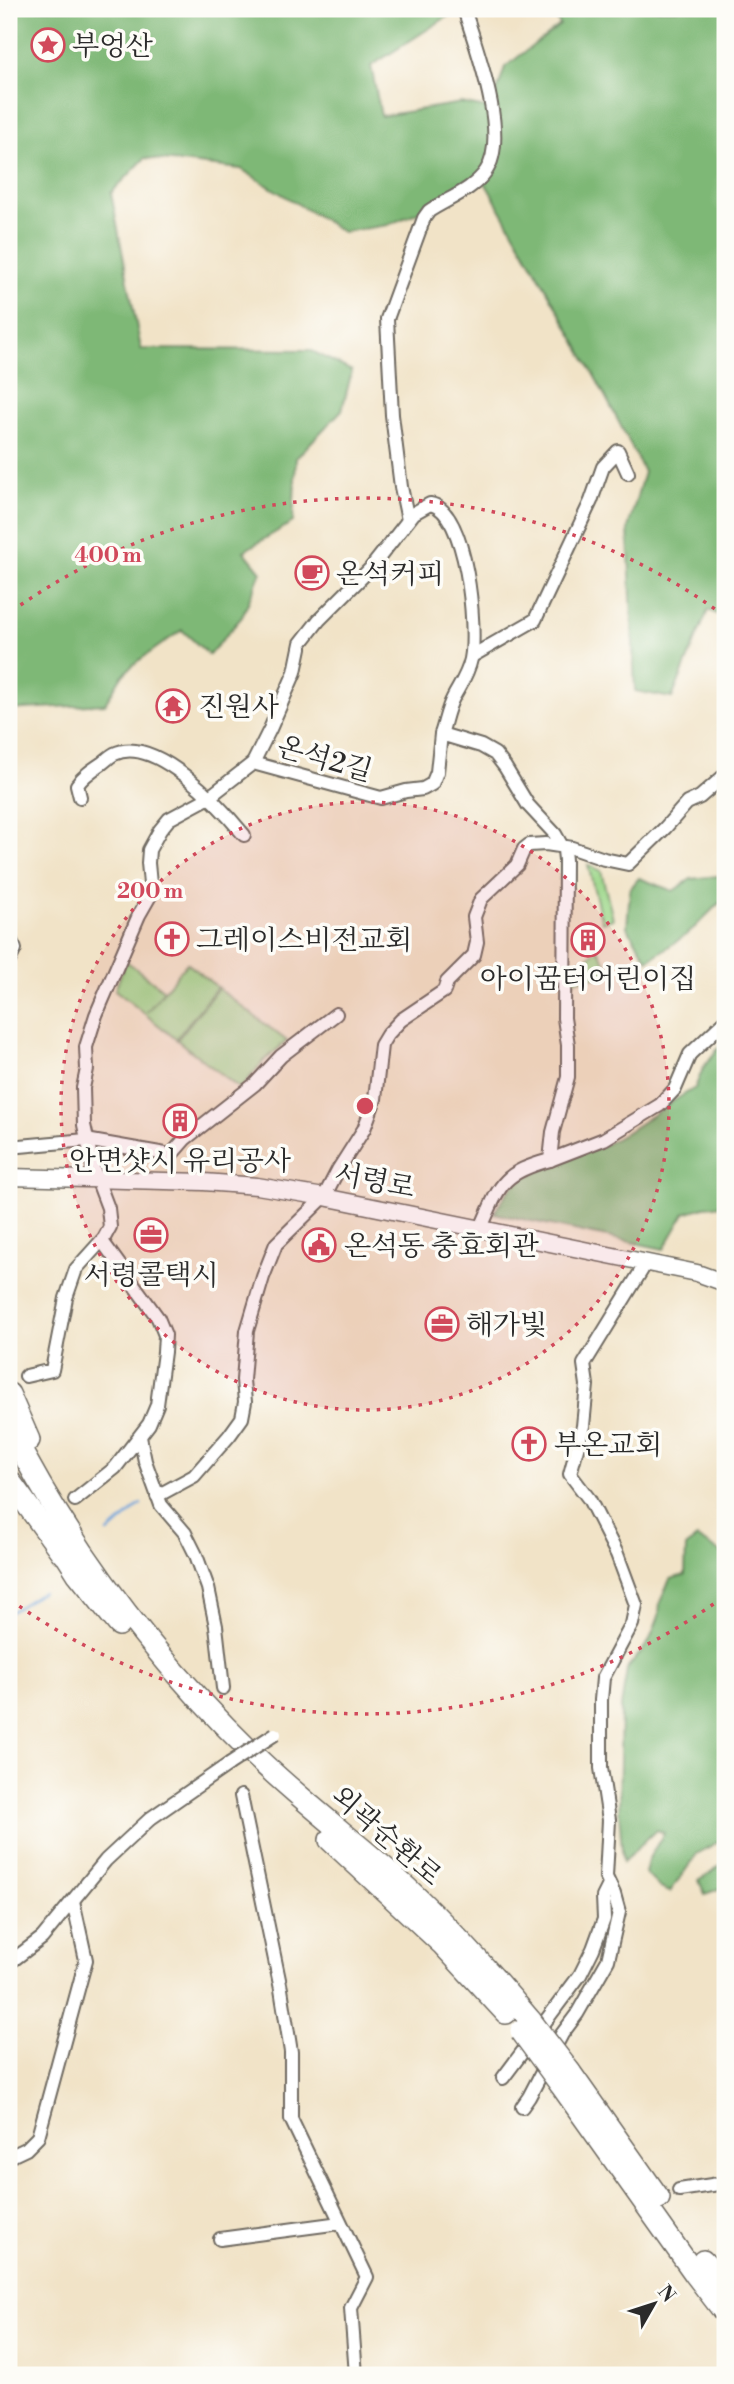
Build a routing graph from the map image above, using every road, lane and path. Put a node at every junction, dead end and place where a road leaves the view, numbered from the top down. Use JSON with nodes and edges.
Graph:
{"nodes":[{"id":1,"x":464,"y":9,"type":"edge"},
{"id":2,"x":628,"y":473,"type":"dead end"},
{"id":3,"x":408,"y":520,"type":"junction"},
{"id":4,"x":472,"y":656,"type":"junction"},
{"id":5,"x":441,"y":734,"type":"junction"},
{"id":6,"x":253,"y":763,"type":"junction"},
{"id":7,"x":725,"y":775,"type":"edge"},
{"id":8,"x":80,"y":797,"type":"dead end"},
{"id":9,"x":208,"y":798,"type":"junction"},
{"id":10,"x":244,"y":835,"type":"dead end"},
{"id":11,"x":563,"y":847,"type":"junction"},
{"id":12,"x":9,"y":937,"type":"edge"},
{"id":13,"x":9,"y":961,"type":"edge"},
{"id":14,"x":336,"y":1014,"type":"dead end"},
{"id":15,"x":725,"y":1021,"type":"edge"},
{"id":16,"x":86,"y":1140,"type":"junction"},
{"id":17,"x":9,"y":1147,"type":"edge"},
{"id":18,"x":550,"y":1160,"type":"junction"},
{"id":19,"x":9,"y":1177,"type":"edge"},
{"id":20,"x":96,"y":1178,"type":"junction"},
{"id":21,"x":324,"y":1197,"type":"junction"},
{"id":22,"x":481,"y":1228,"type":"junction"},
{"id":23,"x":102,"y":1241,"type":"junction"},
{"id":24,"x":646,"y":1263,"type":"junction"},
{"id":25,"x":725,"y":1283,"type":"edge"},
{"id":26,"x":26,"y":1376,"type":"dead end"},
{"id":27,"x":9,"y":1394,"type":"edge"},
{"id":28,"x":9,"y":1427,"type":"edge"},
{"id":29,"x":140,"y":1437,"type":"junction"},
{"id":30,"x":9,"y":1459,"type":"edge"},
{"id":31,"x":9,"y":1480,"type":"edge"},
{"id":32,"x":157,"y":1496,"type":"junction"},
{"id":33,"x":75,"y":1500,"type":"dead end"},
{"id":34,"x":78,"y":1574,"type":"junction"},
{"id":35,"x":120,"y":1604,"type":"junction"},
{"id":36,"x":223,"y":1688,"type":"dead end"},
{"id":37,"x":275,"y":1734,"type":"dead end"},
{"id":38,"x":241,"y":1796,"type":"dead end"},
{"id":39,"x":610,"y":1885,"type":"junction"},
{"id":40,"x":73,"y":1900,"type":"junction"},
{"id":41,"x":9,"y":1963,"type":"edge"},
{"id":42,"x":526,"y":2026,"type":"junction"},
{"id":43,"x":503,"y":2078,"type":"dead end"},
{"id":44,"x":522,"y":2107,"type":"dead end"},
{"id":45,"x":9,"y":2157,"type":"edge"},
{"id":46,"x":725,"y":2183,"type":"edge"},
{"id":47,"x":678,"y":2190,"type":"dead end"},
{"id":48,"x":340,"y":2223,"type":"junction"},
{"id":49,"x":220,"y":2239,"type":"dead end"},
{"id":50,"x":699,"y":2267,"type":"junction"},
{"id":51,"x":725,"y":2285,"type":"edge"},
{"id":52,"x":725,"y":2291,"type":"edge"},
{"id":53,"x":725,"y":2315,"type":"edge"},
{"id":54,"x":356,"y":2375,"type":"edge"}],
"edges":[{"from":1,"to":3,"type":"street"},
{"from":2,"to":4,"type":"street"},
{"from":3,"to":4,"type":"street"},
{"from":3,"to":6,"type":"street"},
{"from":4,"to":5,"type":"street"},
{"from":5,"to":6,"type":"street","name":"온석2길"},
{"from":5,"to":11,"type":"street"},
{"from":6,"to":9,"type":"street","name":"온석2길"},
{"from":7,"to":11,"type":"street"},
{"from":8,"to":9,"type":"street"},
{"from":9,"to":10,"type":"street"},
{"from":9,"to":16,"type":"street","name":"온석2길"},
{"from":11,"to":18,"type":"street"},
{"from":11,"to":21,"type":"street"},
{"from":12,"to":13,"type":"street"},
{"from":14,"to":16,"type":"street"},
{"from":15,"to":18,"type":"street"},
{"from":16,"to":17,"type":"street"},
{"from":16,"to":20,"type":"street","name":"온석2길"},
{"from":18,"to":22,"type":"street"},
{"from":19,"to":20,"type":"street","name":"서령로"},
{"from":20,"to":21,"type":"street","name":"서령로"},
{"from":20,"to":23,"type":"street","name":"온석2길"},
{"from":21,"to":22,"type":"street","name":"서령로"},
{"from":21,"to":32,"type":"street"},
{"from":22,"to":24,"type":"street","name":"서령로"},
{"from":23,"to":26,"type":"street"},
{"from":23,"to":29,"type":"street"},
{"from":24,"to":25,"type":"street","name":"서령로"},
{"from":24,"to":39,"type":"street"},
{"from":27,"to":35,"type":"highway"},
{"from":28,"to":35,"type":"highway","name":"외곽순환로"},
{"from":29,"to":32,"type":"street"},
{"from":29,"to":33,"type":"street"},
{"from":30,"to":34,"type":"highway","name":"외곽순환로"},
{"from":31,"to":34,"type":"highway"},
{"from":32,"to":36,"type":"street"},
{"from":34,"to":42,"type":"highway","name":"외곽순환로"},
{"from":35,"to":42,"type":"highway","name":"외곽순환로"},
{"from":37,"to":40,"type":"street","bridge":true},
{"from":38,"to":48,"type":"street"},
{"from":39,"to":43,"type":"street"},
{"from":39,"to":44,"type":"street"},
{"from":40,"to":41,"type":"street"},
{"from":40,"to":45,"type":"street"},
{"from":42,"to":50,"type":"highway","name":"외곽순환로","bridge":true},
{"from":46,"to":47,"type":"street"},
{"from":48,"to":49,"type":"street"},
{"from":48,"to":54,"type":"street"},
{"from":50,"to":51,"type":"highway"},
{"from":50,"to":52,"type":"highway","name":"외곽순환로"},
{"from":50,"to":53,"type":"highway"}]}
